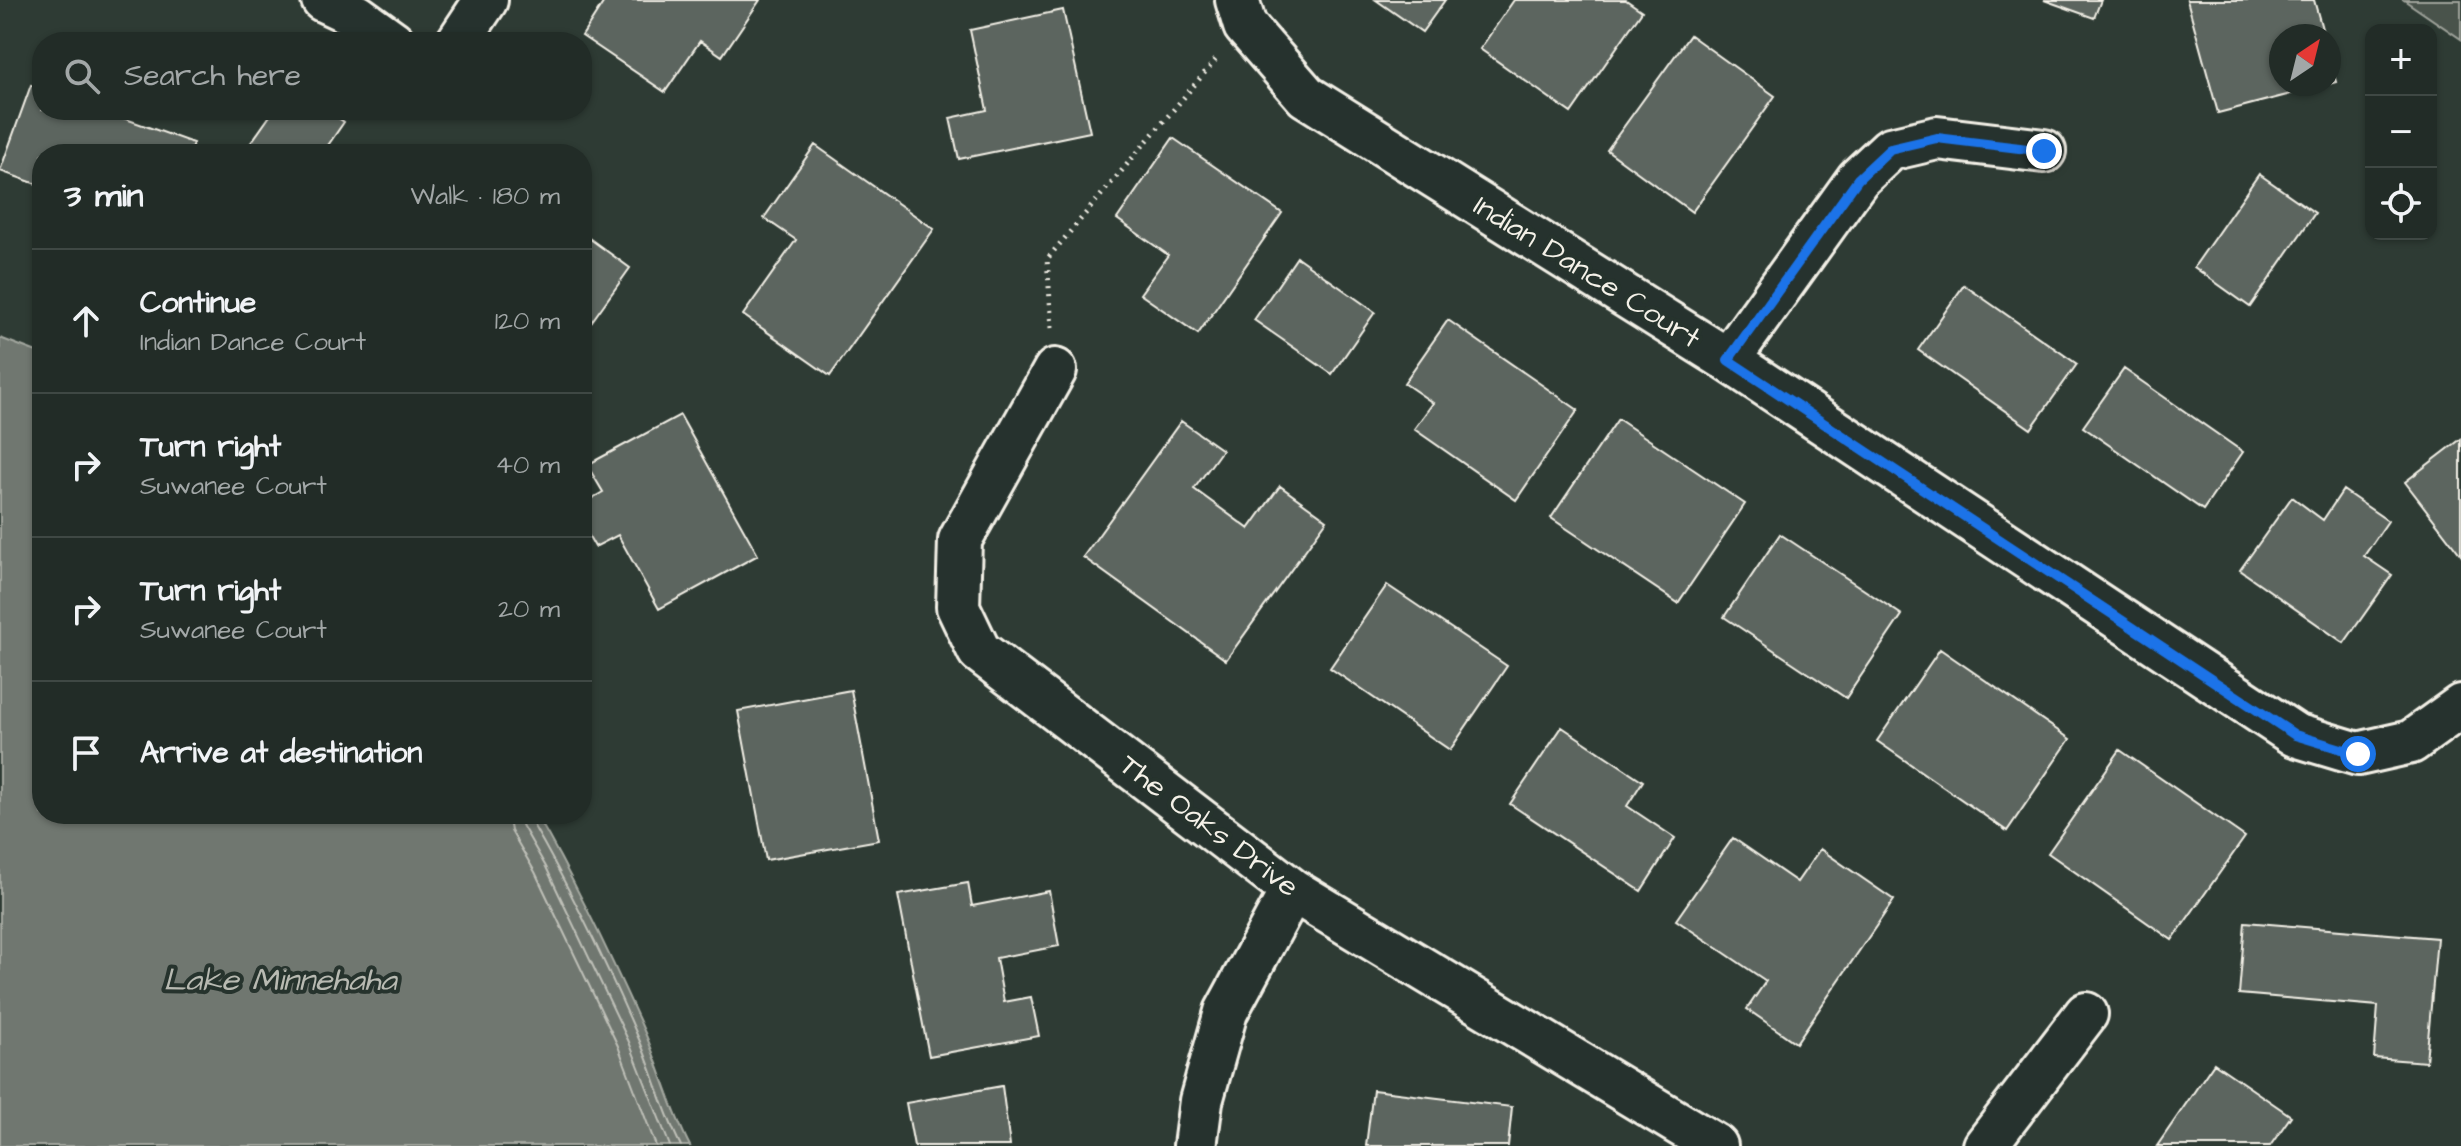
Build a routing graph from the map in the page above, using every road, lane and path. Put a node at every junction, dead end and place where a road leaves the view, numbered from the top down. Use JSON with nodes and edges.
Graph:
{"nodes":[{"id":1,"x":323,"y":0,"type":"edge"},
{"id":2,"x":486,"y":0,"type":"edge"},
{"id":3,"x":1241,"y":13,"type":"edge"},
{"id":4,"x":379,"y":32,"type":"edge"},
{"id":5,"x":465,"y":32,"type":"edge"},
{"id":6,"x":2044,"y":151,"type":"dead end"},
{"id":7,"x":1728,"y":360,"type":"junction"},
{"id":8,"x":1055,"y":370,"type":"joint"},
{"id":9,"x":2461,"y":706,"type":"edge"},
{"id":10,"x":1292,"y":890,"type":"junction"},
{"id":11,"x":2086,"y":1014,"type":"dead end"},
{"id":12,"x":1195,"y":1146,"type":"edge"},
{"id":13,"x":1716,"y":1146,"type":"edge"},
{"id":14,"x":1985,"y":1146,"type":"edge"}],
"edges":[{"from":1,"to":4,"type":"street"},
{"from":2,"to":5,"type":"street"},
{"from":3,"to":7,"type":"street","name":"Indian Dance Court"},
{"from":3,"to":8,"type":"path"},
{"from":6,"to":7,"type":"street"},
{"from":7,"to":9,"type":"street","name":"Indian Dance Court"},
{"from":8,"to":10,"type":"street","name":"The Oaks Drive"},
{"from":10,"to":12,"type":"street"},
{"from":10,"to":13,"type":"street","name":"The Oaks Drive"},
{"from":11,"to":14,"type":"street"}]}
